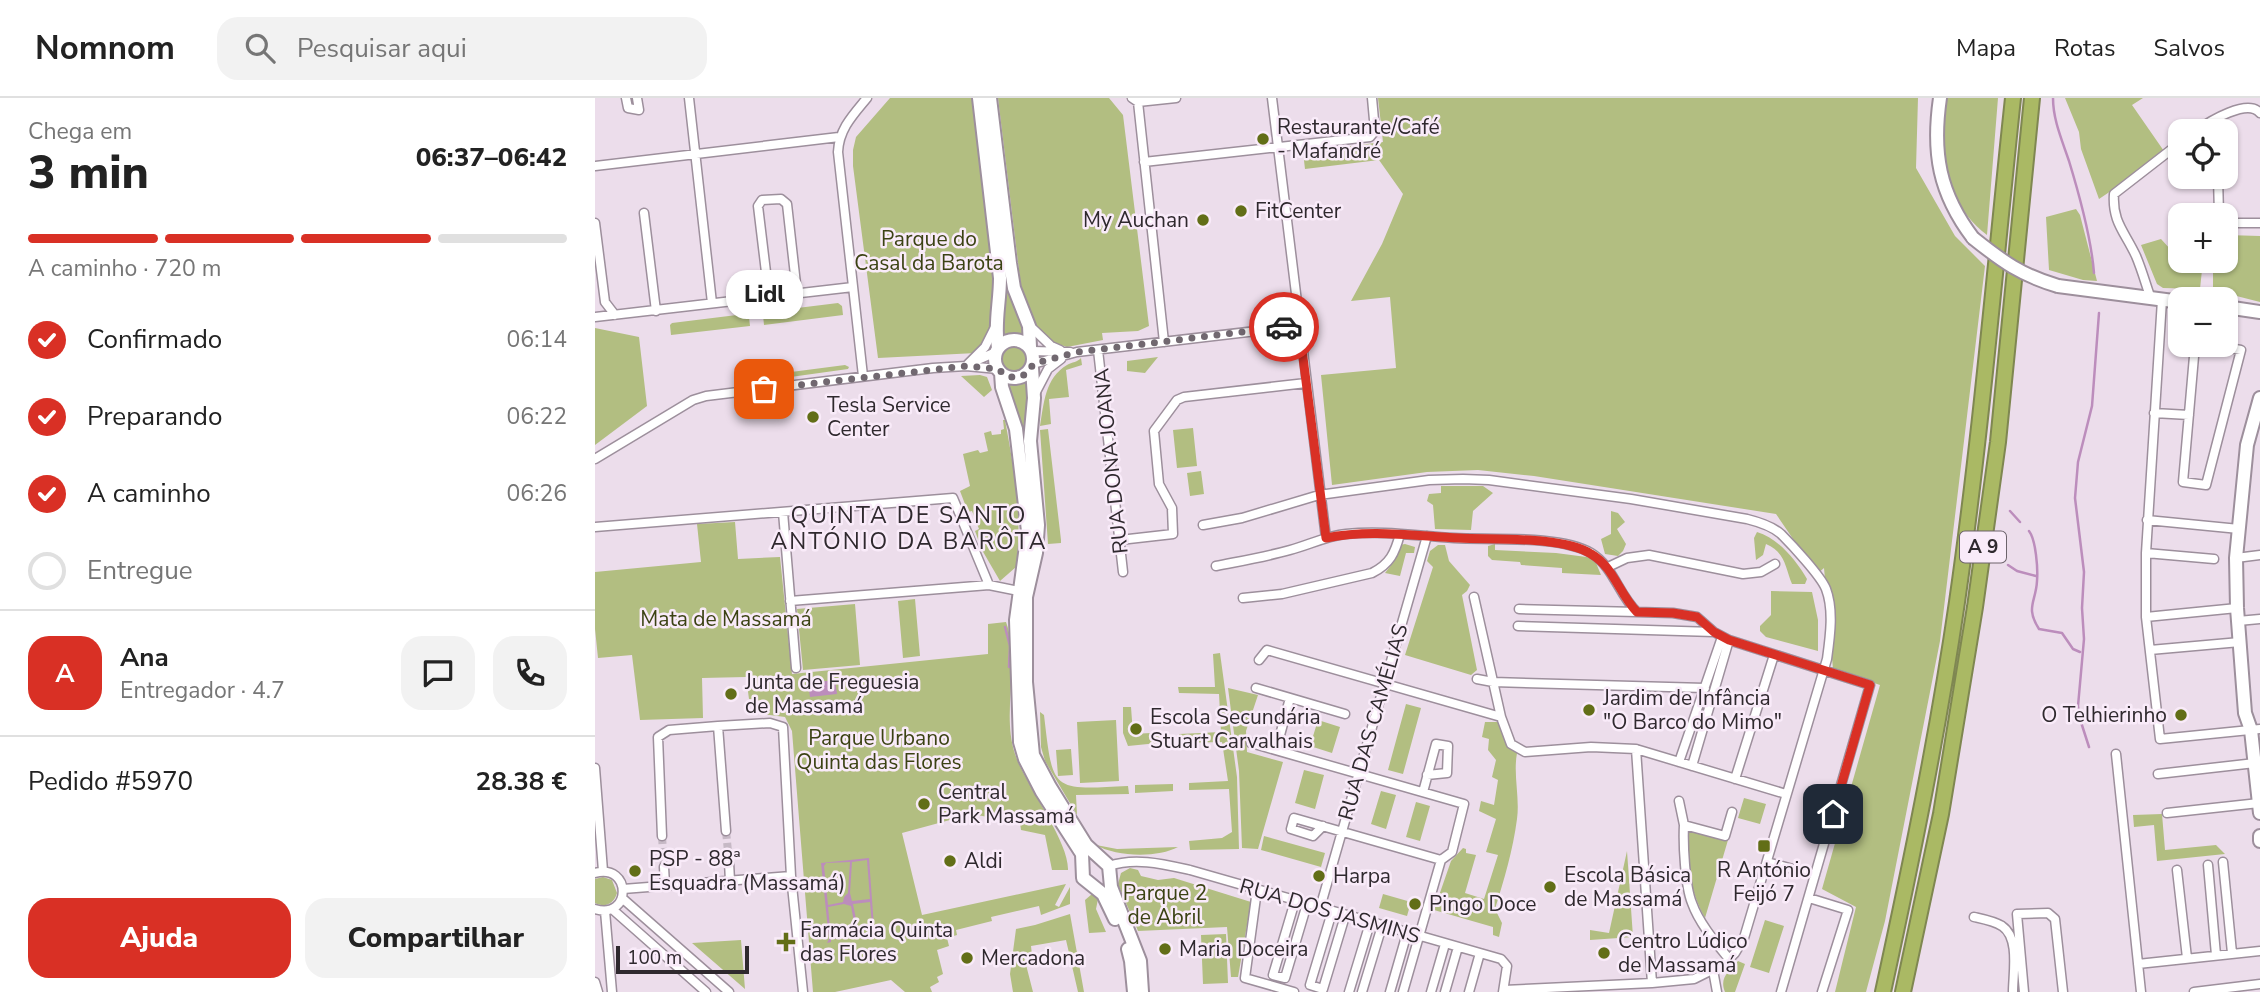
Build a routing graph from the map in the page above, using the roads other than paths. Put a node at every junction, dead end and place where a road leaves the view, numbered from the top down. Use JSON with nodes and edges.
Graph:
{"nodes":[{"id":1,"x":627,"y":98,"type":"edge"},
{"id":2,"x":637,"y":98,"type":"edge"},
{"id":3,"x":689,"y":98,"type":"edge"},
{"id":4,"x":867,"y":98,"type":"edge"},
{"id":5,"x":979,"y":98,"type":"edge"},
{"id":6,"x":990,"y":98,"type":"edge"},
{"id":7,"x":1176,"y":98,"type":"edge"},
{"id":8,"x":1272,"y":98,"type":"edge"},
{"id":9,"x":1372,"y":98,"type":"edge"},
{"id":10,"x":1940,"y":98,"type":"edge"},
{"id":11,"x":2013,"y":98,"type":"edge"},
{"id":12,"x":2032,"y":98,"type":"edge"},
{"id":13,"x":1135,"y":100,"type":"edge"},
{"id":14,"x":2260,"y":114,"type":"edge"},
{"id":15,"x":2213,"y":119,"type":"edge"},
{"id":16,"x":839,"y":137,"type":"junction"},
{"id":17,"x":1277,"y":146,"type":"junction"},
{"id":18,"x":2168,"y":152,"type":"edge"},
{"id":19,"x":695,"y":154,"type":"junction"},
{"id":20,"x":1144,"y":162,"type":"junction"},
{"id":21,"x":595,"y":166,"type":"edge"},
{"id":22,"x":644,"y":213,"type":"dead end"},
{"id":23,"x":595,"y":223,"type":"edge"},
{"id":24,"x":2238,"y":223,"type":"edge"},
{"id":25,"x":2260,"y":223,"type":"edge"},
{"id":26,"x":853,"y":287,"type":"junction"},
{"id":27,"x":797,"y":293,"type":"junction"},
{"id":28,"x":769,"y":297,"type":"junction"},
{"id":29,"x":2156,"y":300,"type":"junction"},
{"id":30,"x":2168,"y":301,"type":"edge"},
{"id":31,"x":712,"y":303,"type":"junction"},
{"id":32,"x":2238,"y":309,"type":"edge"},
{"id":33,"x":656,"y":311,"type":"junction"},
{"id":34,"x":2260,"y":312,"type":"edge"},
{"id":35,"x":615,"y":315,"type":"junction"},
{"id":36,"x":595,"y":317,"type":"edge"},
{"id":37,"x":1029,"y":326,"type":"junction"},
{"id":38,"x":1299,"y":326,"type":"junction"},
{"id":39,"x":995,"y":327,"type":"junction"},
{"id":40,"x":1164,"y":342,"type":"junction"},
{"id":41,"x":997,"y":350,"type":"junction"},
{"id":42,"x":1098,"y":350,"type":"junction"},
{"id":43,"x":2238,"y":350,"type":"edge"},
{"id":44,"x":1063,"y":351,"type":"junction"},
{"id":45,"x":1077,"y":352,"type":"junction"},
{"id":46,"x":2194,"y":357,"type":"edge"},
{"id":47,"x":1032,"y":358,"type":"junction"},
{"id":48,"x":966,"y":366,"type":"junction"},
{"id":49,"x":999,"y":371,"type":"junction"},
{"id":50,"x":863,"y":376,"type":"junction"},
{"id":51,"x":1306,"y":383,"type":"junction"},
{"id":52,"x":1034,"y":398,"type":"junction"},
{"id":53,"x":2260,"y":398,"type":"edge"},
{"id":54,"x":2154,"y":413,"type":"junction"},
{"id":55,"x":2189,"y":415,"type":"junction"},
{"id":56,"x":595,"y":459,"type":"edge"},
{"id":57,"x":1319,"y":495,"type":"junction"},
{"id":58,"x":783,"y":512,"type":"junction"},
{"id":59,"x":2147,"y":520,"type":"junction"},
{"id":60,"x":1203,"y":526,"type":"dead end"},
{"id":61,"x":595,"y":527,"type":"edge"},
{"id":62,"x":2239,"y":529,"type":"junction"},
{"id":63,"x":1400,"y":534,"type":"junction"},
{"id":64,"x":1427,"y":536,"type":"junction"},
{"id":65,"x":1326,"y":538,"type":"junction"},
{"id":66,"x":1119,"y":540,"type":"junction"},
{"id":67,"x":2146,"y":553,"type":"junction"},
{"id":68,"x":2260,"y":555,"type":"edge"},
{"id":69,"x":2236,"y":558,"type":"junction"},
{"id":70,"x":2214,"y":559,"type":"dead end"},
{"id":71,"x":1775,"y":564,"type":"dead end"},
{"id":72,"x":1216,"y":566,"type":"dead end"},
{"id":73,"x":1608,"y":567,"type":"junction"},
{"id":74,"x":1123,"y":572,"type":"dead end"},
{"id":75,"x":989,"y":585,"type":"junction"},
{"id":76,"x":1019,"y":591,"type":"junction"},
{"id":77,"x":1474,"y":597,"type":"dead end"},
{"id":78,"x":1243,"y":598,"type":"dead end"},
{"id":79,"x":790,"y":601,"type":"junction"},
{"id":80,"x":1519,"y":609,"type":"dead end"},
{"id":81,"x":1637,"y":612,"type":"junction"},
{"id":82,"x":2237,"y":615,"type":"junction"},
{"id":83,"x":2146,"y":617,"type":"junction"},
{"id":84,"x":2260,"y":619,"type":"edge"},
{"id":85,"x":1518,"y":626,"type":"dead end"},
{"id":86,"x":1722,"y":636,"type":"junction"},
{"id":87,"x":2240,"y":642,"type":"junction"},
{"id":88,"x":2150,"y":650,"type":"junction"},
{"id":89,"x":1774,"y":655,"type":"junction"},
{"id":90,"x":1259,"y":660,"type":"dead end"},
{"id":91,"x":796,"y":668,"type":"dead end"},
{"id":92,"x":1823,"y":669,"type":"junction"},
{"id":93,"x":1477,"y":679,"type":"dead end"},
{"id":94,"x":1493,"y":682,"type":"junction"},
{"id":95,"x":1384,"y":683,"type":"junction"},
{"id":96,"x":1256,"y":688,"type":"dead end"},
{"id":97,"x":1705,"y":688,"type":"junction"},
{"id":98,"x":1290,"y":698,"type":"junction"},
{"id":99,"x":1345,"y":714,"type":"dead end"},
{"id":100,"x":1501,"y":717,"type":"junction"},
{"id":101,"x":718,"y":726,"type":"junction"},
{"id":102,"x":2255,"y":729,"type":"edge"},
{"id":103,"x":1251,"y":743,"type":"dead end"},
{"id":104,"x":1636,"y":749,"type":"junction"},
{"id":105,"x":1276,"y":750,"type":"junction"},
{"id":106,"x":2116,"y":754,"type":"dead end"},
{"id":107,"x":1679,"y":762,"type":"junction"},
{"id":108,"x":2255,"y":763,"type":"junction"},
{"id":109,"x":1692,"y":766,"type":"junction"},
{"id":110,"x":595,"y":768,"type":"edge"},
{"id":111,"x":1359,"y":774,"type":"junction"},
{"id":112,"x":2158,"y":774,"type":"dead end"},
{"id":113,"x":1427,"y":775,"type":"dead end"},
{"id":114,"x":1735,"y":779,"type":"junction"},
{"id":115,"x":1423,"y":792,"type":"junction"},
{"id":116,"x":1786,"y":794,"type":"junction"},
{"id":117,"x":1679,"y":801,"type":"dead end"},
{"id":118,"x":2259,"y":808,"type":"edge"},
{"id":119,"x":1732,"y":812,"type":"dead end"},
{"id":120,"x":2167,"y":813,"type":"dead end"},
{"id":121,"x":1684,"y":825,"type":"junction"},
{"id":122,"x":1323,"y":826,"type":"dead end"},
{"id":123,"x":726,"y":831,"type":"tunnel mouth"},
{"id":124,"x":1343,"y":832,"type":"junction"},
{"id":125,"x":662,"y":836,"type":"tunnel mouth"},
{"id":126,"x":1441,"y":860,"type":"junction"},
{"id":127,"x":729,"y":862,"type":"tunnel mouth"},
{"id":128,"x":1767,"y":862,"type":"junction"},
{"id":129,"x":2223,"y":862,"type":"dead end"},
{"id":130,"x":2208,"y":865,"type":"dead end"},
{"id":131,"x":1083,"y":866,"type":"junction"},
{"id":132,"x":664,"y":867,"type":"tunnel mouth"},
{"id":133,"x":1107,"y":868,"type":"junction"},
{"id":134,"x":2177,"y":870,"type":"dead end"},
{"id":135,"x":599,"y":872,"type":"edge"},
{"id":136,"x":1815,"y":875,"type":"junction"},
{"id":137,"x":792,"y":876,"type":"junction"},
{"id":138,"x":730,"y":881,"type":"junction"},
{"id":139,"x":665,"y":886,"type":"junction"},
{"id":140,"x":1093,"y":886,"type":"junction"},
{"id":141,"x":1257,"y":890,"type":"junction"},
{"id":142,"x":623,"y":894,"type":"junction"},
{"id":143,"x":1809,"y":898,"type":"junction"},
{"id":144,"x":1295,"y":901,"type":"junction"},
{"id":145,"x":1307,"y":904,"type":"junction"},
{"id":146,"x":1320,"y":908,"type":"junction"},
{"id":147,"x":595,"y":909,"type":"edge"},
{"id":148,"x":608,"y":910,"type":"junction"},
{"id":149,"x":1332,"y":912,"type":"junction"},
{"id":150,"x":1345,"y":915,"type":"junction"},
{"id":151,"x":1974,"y":917,"type":"dead end"},
{"id":152,"x":1370,"y":923,"type":"junction"},
{"id":153,"x":1382,"y":926,"type":"junction"},
{"id":154,"x":1407,"y":933,"type":"junction"},
{"id":155,"x":1420,"y":937,"type":"junction"},
{"id":156,"x":1445,"y":944,"type":"junction"},
{"id":157,"x":1458,"y":947,"type":"junction"},
{"id":158,"x":2260,"y":951,"type":"edge"},
{"id":159,"x":1480,"y":953,"type":"junction"},
{"id":160,"x":2232,"y":953,"type":"junction"},
{"id":161,"x":2216,"y":955,"type":"junction"},
{"id":162,"x":2187,"y":958,"type":"junction"},
{"id":163,"x":1729,"y":959,"type":"junction"},
{"id":164,"x":2138,"y":964,"type":"junction"},
{"id":165,"x":1713,"y":970,"type":"junction"},
{"id":166,"x":595,"y":982,"type":"edge"},
{"id":167,"x":1652,"y":983,"type":"junction"},
{"id":168,"x":2260,"y":984,"type":"edge"},
{"id":169,"x":1556,"y":990,"type":"edge"},
{"id":170,"x":1503,"y":991,"type":"edge"},
{"id":171,"x":598,"y":992,"type":"edge"},
{"id":172,"x":612,"y":992,"type":"edge"},
{"id":173,"x":706,"y":992,"type":"edge"},
{"id":174,"x":729,"y":992,"type":"edge"},
{"id":175,"x":803,"y":992,"type":"edge"},
{"id":176,"x":1134,"y":992,"type":"edge"},
{"id":177,"x":1142,"y":992,"type":"edge"},
{"id":178,"x":1294,"y":992,"type":"edge"},
{"id":179,"x":1349,"y":992,"type":"edge"},
{"id":180,"x":1362,"y":992,"type":"edge"},
{"id":181,"x":1390,"y":992,"type":"edge"},
{"id":182,"x":1403,"y":992,"type":"edge"},
{"id":183,"x":1431,"y":992,"type":"edge"},
{"id":184,"x":1445,"y":992,"type":"edge"},
{"id":185,"x":1469,"y":992,"type":"edge"},
{"id":186,"x":1717,"y":992,"type":"edge"},
{"id":187,"x":1781,"y":992,"type":"edge"},
{"id":188,"x":1822,"y":992,"type":"edge"},
{"id":189,"x":1884,"y":992,"type":"edge"},
{"id":190,"x":1903,"y":992,"type":"edge"},
{"id":191,"x":2013,"y":992,"type":"edge"},
{"id":192,"x":2024,"y":992,"type":"edge"},
{"id":193,"x":2063,"y":992,"type":"edge"},
{"id":194,"x":2141,"y":992,"type":"edge"},
{"id":195,"x":2194,"y":992,"type":"edge"}],
"edges":[{"from":1,"to":2,"type":"street"},
{"from":3,"to":19,"type":"street"},
{"from":4,"to":16,"type":"street"},
{"from":5,"to":39,"type":"street"},
{"from":6,"to":37,"type":"street"},
{"from":7,"to":13,"type":"street"},
{"from":8,"to":17,"type":"street"},
{"from":9,"to":17,"type":"street"},
{"from":10,"to":29,"type":"street","bridge":true},
{"from":11,"to":189,"type":"highway","number":"A 9"},
{"from":12,"to":190,"type":"highway","number":"A 9"},
{"from":13,"to":20,"type":"street"},
{"from":14,"to":15,"type":"street"},
{"from":16,"to":19,"type":"street"},
{"from":16,"to":26,"type":"street"},
{"from":17,"to":20,"type":"street"},
{"from":17,"to":38,"type":"street"},
{"from":18,"to":29,"type":"street"},
{"from":19,"to":21,"type":"street"},
{"from":19,"to":31,"type":"street"},
{"from":20,"to":40,"type":"street"},
{"from":22,"to":33,"type":"street"},
{"from":23,"to":35,"type":"street"},
{"from":24,"to":25,"type":"street"},
{"from":26,"to":27,"type":"street"},
{"from":26,"to":50,"type":"street"},
{"from":27,"to":28,"type":"street"},
{"from":27,"to":28,"type":"street"},
{"from":28,"to":31,"type":"street"},
{"from":29,"to":30,"type":"street"},
{"from":29,"to":54,"type":"street"},
{"from":31,"to":33,"type":"street"},
{"from":32,"to":34,"type":"street"},
{"from":33,"to":35,"type":"street"},
{"from":35,"to":36,"type":"street"},
{"from":37,"to":44,"type":"street"},
{"from":37,"to":47,"type":"street"},
{"from":38,"to":40,"type":"street"},
{"from":38,"to":51,"type":"street"},
{"from":39,"to":41,"type":"street"},
{"from":39,"to":48,"type":"street"},
{"from":40,"to":42,"type":"street"},
{"from":41,"to":47,"type":"street"},
{"from":41,"to":48,"type":"street"},
{"from":41,"to":49,"type":"street"},
{"from":42,"to":45,"type":"street"},
{"from":42,"to":66,"type":"street","name":"RUA DONA JOANA"},
{"from":43,"to":55,"type":"street"},
{"from":44,"to":45,"type":"street"},
{"from":44,"to":47,"type":"street"},
{"from":45,"to":47,"type":"street"},
{"from":45,"to":52,"type":"street"},
{"from":46,"to":55,"type":"street"},
{"from":47,"to":49,"type":"street"},
{"from":47,"to":52,"type":"street"},
{"from":48,"to":49,"type":"street"},
{"from":48,"to":50,"type":"street"},
{"from":49,"to":76,"type":"street"},
{"from":50,"to":56,"type":"street"},
{"from":51,"to":57,"type":"street"},
{"from":51,"to":66,"type":"street"},
{"from":52,"to":133,"type":"street"},
{"from":53,"to":62,"type":"street"},
{"from":54,"to":55,"type":"street"},
{"from":54,"to":59,"type":"street"},
{"from":57,"to":60,"type":"street"},
{"from":57,"to":65,"type":"street"},
{"from":57,"to":92,"type":"street"},
{"from":58,"to":61,"type":"street"},
{"from":58,"to":75,"type":"street"},
{"from":58,"to":79,"type":"street"},
{"from":59,"to":62,"type":"street"},
{"from":59,"to":67,"type":"street"},
{"from":62,"to":69,"type":"street"},
{"from":63,"to":64,"type":"street"},
{"from":63,"to":65,"type":"street"},
{"from":63,"to":78,"type":"street"},
{"from":64,"to":73,"type":"street"},
{"from":64,"to":95,"type":"street","name":"RUA DAS CAMÉLIAS"},
{"from":65,"to":72,"type":"street"},
{"from":66,"to":74,"type":"street","name":"RUA DONA JOANA"},
{"from":67,"to":70,"type":"street"},
{"from":67,"to":83,"type":"street"},
{"from":68,"to":69,"type":"street"},
{"from":69,"to":82,"type":"street"},
{"from":71,"to":73,"type":"street"},
{"from":73,"to":81,"type":"street"},
{"from":75,"to":76,"type":"street"},
{"from":75,"to":79,"type":"street"},
{"from":76,"to":131,"type":"street"},
{"from":77,"to":94,"type":"street"},
{"from":79,"to":91,"type":"street"},
{"from":80,"to":81,"type":"street"},
{"from":81,"to":86,"type":"street"},
{"from":82,"to":83,"type":"street"},
{"from":82,"to":84,"type":"street"},
{"from":82,"to":87,"type":"street"},
{"from":83,"to":88,"type":"street"},
{"from":85,"to":86,"type":"street"},
{"from":86,"to":89,"type":"street"},
{"from":86,"to":97,"type":"street"},
{"from":86,"to":109,"type":"street"},
{"from":87,"to":88,"type":"street"},
{"from":87,"to":102,"type":"street"},
{"from":88,"to":102,"type":"street"},
{"from":89,"to":92,"type":"street"},
{"from":89,"to":114,"type":"street"},
{"from":90,"to":95,"type":"street"},
{"from":92,"to":116,"type":"street"},
{"from":92,"to":136,"type":"street"},
{"from":93,"to":94,"type":"street"},
{"from":94,"to":97,"type":"street"},
{"from":94,"to":100,"type":"street"},
{"from":95,"to":100,"type":"street"},
{"from":95,"to":111,"type":"street","name":"RUA DAS CAMÉLIAS"},
{"from":96,"to":98,"type":"street"},
{"from":97,"to":107,"type":"street"},
{"from":98,"to":99,"type":"street"},
{"from":98,"to":105,"type":"street"},
{"from":100,"to":104,"type":"street"},
{"from":101,"to":123,"type":"street"},
{"from":101,"to":125,"type":"street"},
{"from":101,"to":137,"type":"street"},
{"from":102,"to":108,"type":"street"},
{"from":103,"to":105,"type":"street"},
{"from":104,"to":107,"type":"street"},
{"from":104,"to":167,"type":"street"},
{"from":105,"to":111,"type":"street"},
{"from":106,"to":164,"type":"street"},
{"from":107,"to":109,"type":"street"},
{"from":108,"to":112,"type":"street"},
{"from":108,"to":118,"type":"street"},
{"from":109,"to":114,"type":"street"},
{"from":110,"to":135,"type":"street"},
{"from":111,"to":115,"type":"street"},
{"from":111,"to":124,"type":"street","name":"RUA DAS CAMÉLIAS"},
{"from":113,"to":115,"type":"street"},
{"from":114,"to":116,"type":"street"},
{"from":115,"to":126,"type":"street"},
{"from":116,"to":128,"type":"street"},
{"from":117,"to":121,"type":"street"},
{"from":118,"to":120,"type":"street"},
{"from":119,"to":121,"type":"street"},
{"from":121,"to":163,"type":"street"},
{"from":122,"to":124,"type":"street"},
{"from":124,"to":126,"type":"street"},
{"from":124,"to":146,"type":"street","name":"RUA DAS CAMÉLIAS"},
{"from":126,"to":155,"type":"street"},
{"from":127,"to":138,"type":"street"},
{"from":128,"to":136,"type":"street"},
{"from":128,"to":163,"type":"street"},
{"from":129,"to":160,"type":"street"},
{"from":130,"to":161,"type":"street"},
{"from":131,"to":133,"type":"street"},
{"from":131,"to":140,"type":"street"},
{"from":132,"to":139,"type":"street"},
{"from":133,"to":140,"type":"street"},
{"from":133,"to":141,"type":"street","name":"RUA DOS JASMINS"},
{"from":133,"to":177,"type":"street"},
{"from":134,"to":162,"type":"street"},
{"from":135,"to":142,"type":"street"},
{"from":136,"to":143,"type":"street"},
{"from":137,"to":138,"type":"street"},
{"from":137,"to":175,"type":"street"},
{"from":138,"to":139,"type":"street"},
{"from":139,"to":142,"type":"street"},
{"from":140,"to":176,"type":"street"},
{"from":141,"to":144,"type":"street","name":"RUA DOS JASMINS"},
{"from":141,"to":178,"type":"street"},
{"from":142,"to":148,"type":"street"},
{"from":142,"to":174,"type":"street"},
{"from":143,"to":187,"type":"street"},
{"from":143,"to":188,"type":"street"},
{"from":144,"to":145,"type":"street","name":"RUA DOS JASMINS"},
{"from":144,"to":145,"type":"street"},
{"from":145,"to":146,"type":"street","name":"RUA DOS JASMINS"},
{"from":146,"to":149,"type":"street","name":"RUA DOS JASMINS"},
{"from":147,"to":148,"type":"street"},
{"from":148,"to":172,"type":"street"},
{"from":148,"to":173,"type":"street"},
{"from":149,"to":150,"type":"street","name":"RUA DOS JASMINS"},
{"from":149,"to":150,"type":"street"},
{"from":150,"to":152,"type":"street","name":"RUA DOS JASMINS"},
{"from":151,"to":191,"type":"street"},
{"from":152,"to":153,"type":"street","name":"RUA DOS JASMINS"},
{"from":152,"to":179,"type":"street"},
{"from":153,"to":154,"type":"street","name":"RUA DOS JASMINS"},
{"from":153,"to":180,"type":"street"},
{"from":154,"to":155,"type":"street","name":"RUA DOS JASMINS"},
{"from":154,"to":181,"type":"street"},
{"from":155,"to":156,"type":"street","name":"RUA DOS JASMINS"},
{"from":155,"to":182,"type":"street"},
{"from":156,"to":157,"type":"street","name":"RUA DOS JASMINS"},
{"from":156,"to":183,"type":"street"},
{"from":157,"to":159,"type":"street","name":"RUA DOS JASMINS"},
{"from":157,"to":184,"type":"street"},
{"from":158,"to":160,"type":"street"},
{"from":159,"to":170,"type":"street","name":"RUA DOS JASMINS"},
{"from":159,"to":185,"type":"street"},
{"from":160,"to":161,"type":"street"},
{"from":161,"to":162,"type":"street"},
{"from":162,"to":164,"type":"street"},
{"from":163,"to":165,"type":"street"},
{"from":164,"to":194,"type":"street"},
{"from":165,"to":167,"type":"street"},
{"from":165,"to":186,"type":"street"},
{"from":166,"to":171,"type":"street"},
{"from":167,"to":169,"type":"street"},
{"from":168,"to":195,"type":"street"},
{"from":169,"to":170,"type":"street"},
{"from":192,"to":193,"type":"street"}]}
